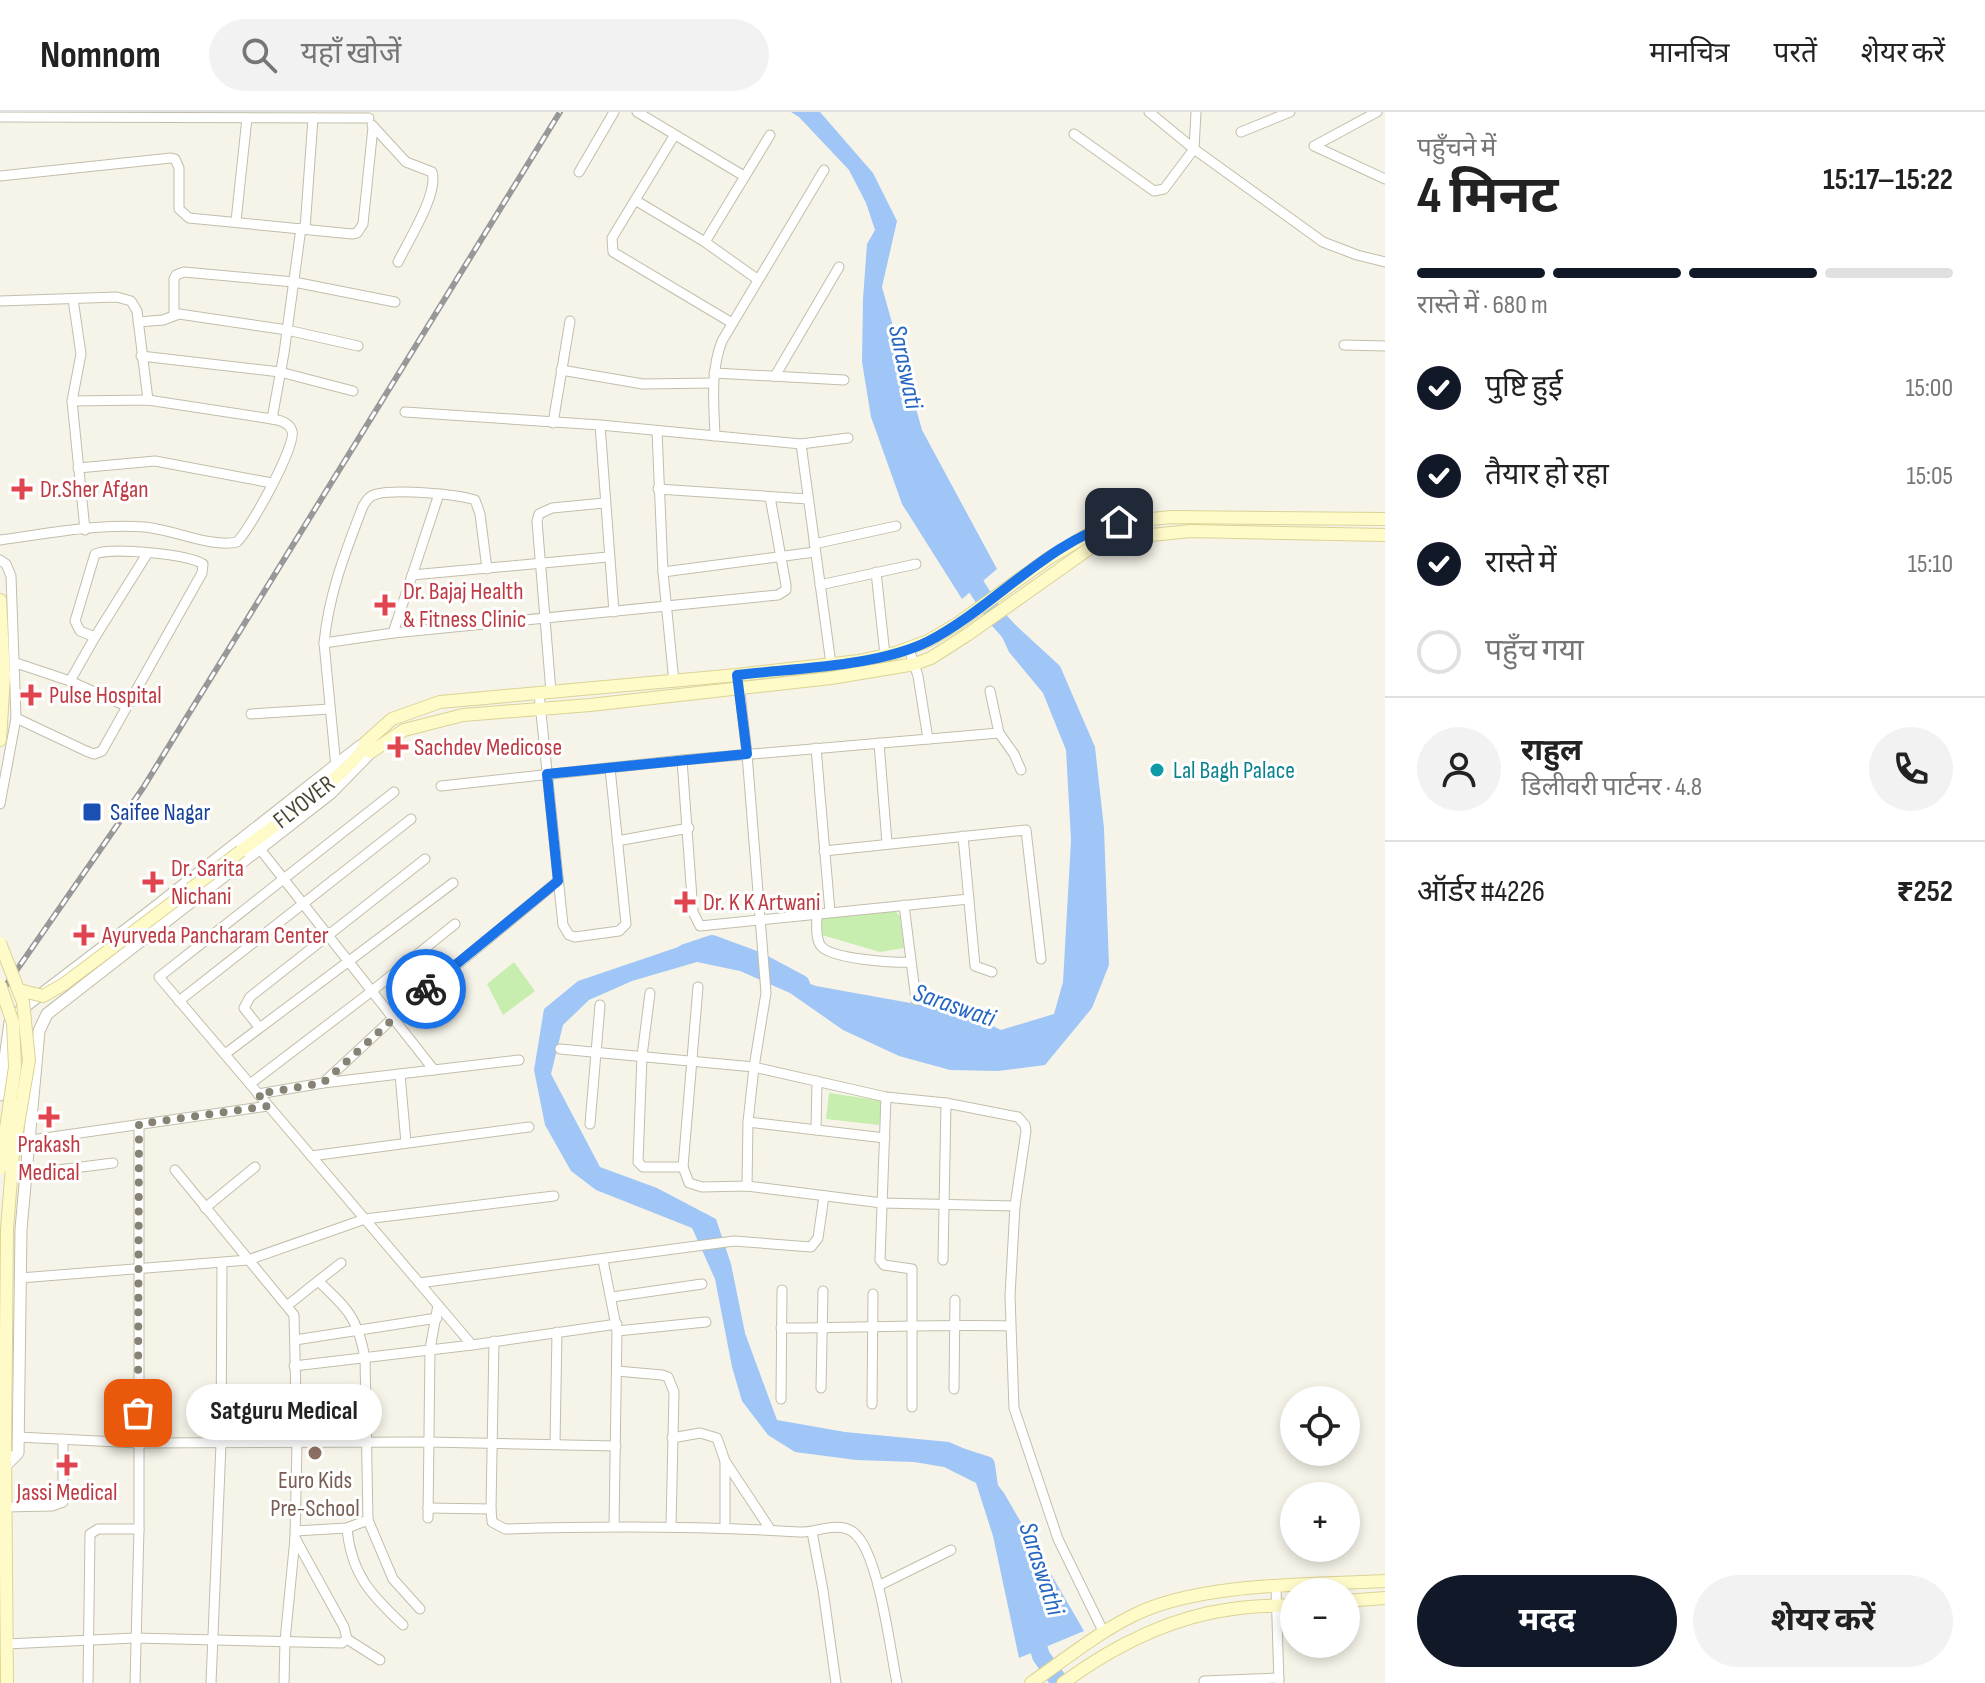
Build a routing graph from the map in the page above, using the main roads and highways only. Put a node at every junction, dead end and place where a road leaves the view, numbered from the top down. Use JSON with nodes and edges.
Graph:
{"nodes":[{"id":1,"x":1385,"y":519,"type":"edge"},
{"id":2,"x":1385,"y":535,"type":"edge"},
{"id":3,"x":0,"y":600,"type":"edge"},
{"id":4,"x":738,"y":681,"type":"junction"},
{"id":5,"x":0,"y":740,"type":"edge"},
{"id":6,"x":365,"y":749,"type":"junction"},
{"id":7,"x":0,"y":943,"type":"edge"},
{"id":8,"x":0,"y":985,"type":"edge"},
{"id":9,"x":19,"y":990,"type":"junction"},
{"id":10,"x":0,"y":1169,"type":"edge"},
{"id":11,"x":1385,"y":1581,"type":"edge"},
{"id":12,"x":1385,"y":1598,"type":"edge"},
{"id":13,"x":1360,"y":1600,"type":"edge"},
{"id":14,"x":1280,"y":1606,"type":"edge"},
{"id":15,"x":7,"y":1683,"type":"edge"},
{"id":16,"x":1031,"y":1683,"type":"edge"},
{"id":17,"x":1063,"y":1683,"type":"edge"}],
"edges":[{"from":1,"to":4,"type":"main road"},
{"from":2,"to":4,"type":"main road"},
{"from":3,"to":5,"type":"main road"},
{"from":4,"to":6,"type":"main road"},
{"from":4,"to":6,"type":"main road"},
{"from":6,"to":9,"type":"main road","name":"FLYOVER","bridge":true},
{"from":7,"to":9,"type":"main road","bridge":true},
{"from":8,"to":10,"type":"main road","bridge":true},
{"from":9,"to":15,"type":"main road","bridge":true},
{"from":11,"to":16,"type":"main road"},
{"from":12,"to":13,"type":"main road"},
{"from":14,"to":17,"type":"main road"}]}
